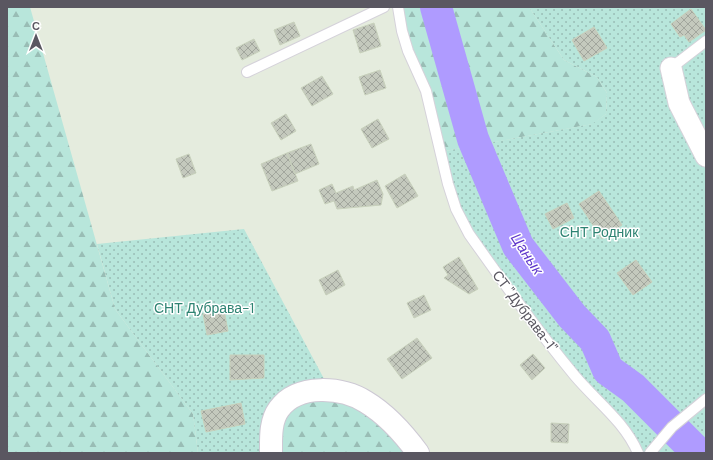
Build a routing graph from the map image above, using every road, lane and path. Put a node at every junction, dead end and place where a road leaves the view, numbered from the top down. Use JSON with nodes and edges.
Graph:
{"nodes":[{"id":1,"x":384,"y":7,"type":"edge"},
{"id":2,"x":398,"y":7,"type":"edge"},
{"id":3,"x":706,"y":41,"type":"edge"},
{"id":4,"x":672,"y":68,"type":"joint"},
{"id":5,"x":247,"y":72,"type":"dead end"},
{"id":6,"x":706,"y":156,"type":"edge"},
{"id":7,"x":706,"y":399,"type":"edge"},
{"id":8,"x":271,"y":453,"type":"edge"},
{"id":9,"x":418,"y":453,"type":"edge"},
{"id":10,"x":638,"y":453,"type":"edge"},
{"id":11,"x":650,"y":453,"type":"edge"}],
"edges":[{"from":1,"to":5,"type":"lane"},
{"from":2,"to":10,"type":"lane","name":"СТ \"Дубрава-1\""},
{"from":3,"to":4,"type":"lane"},
{"from":4,"to":6,"type":"street"},
{"from":7,"to":11,"type":"lane"},
{"from":8,"to":9,"type":"street"}]}
